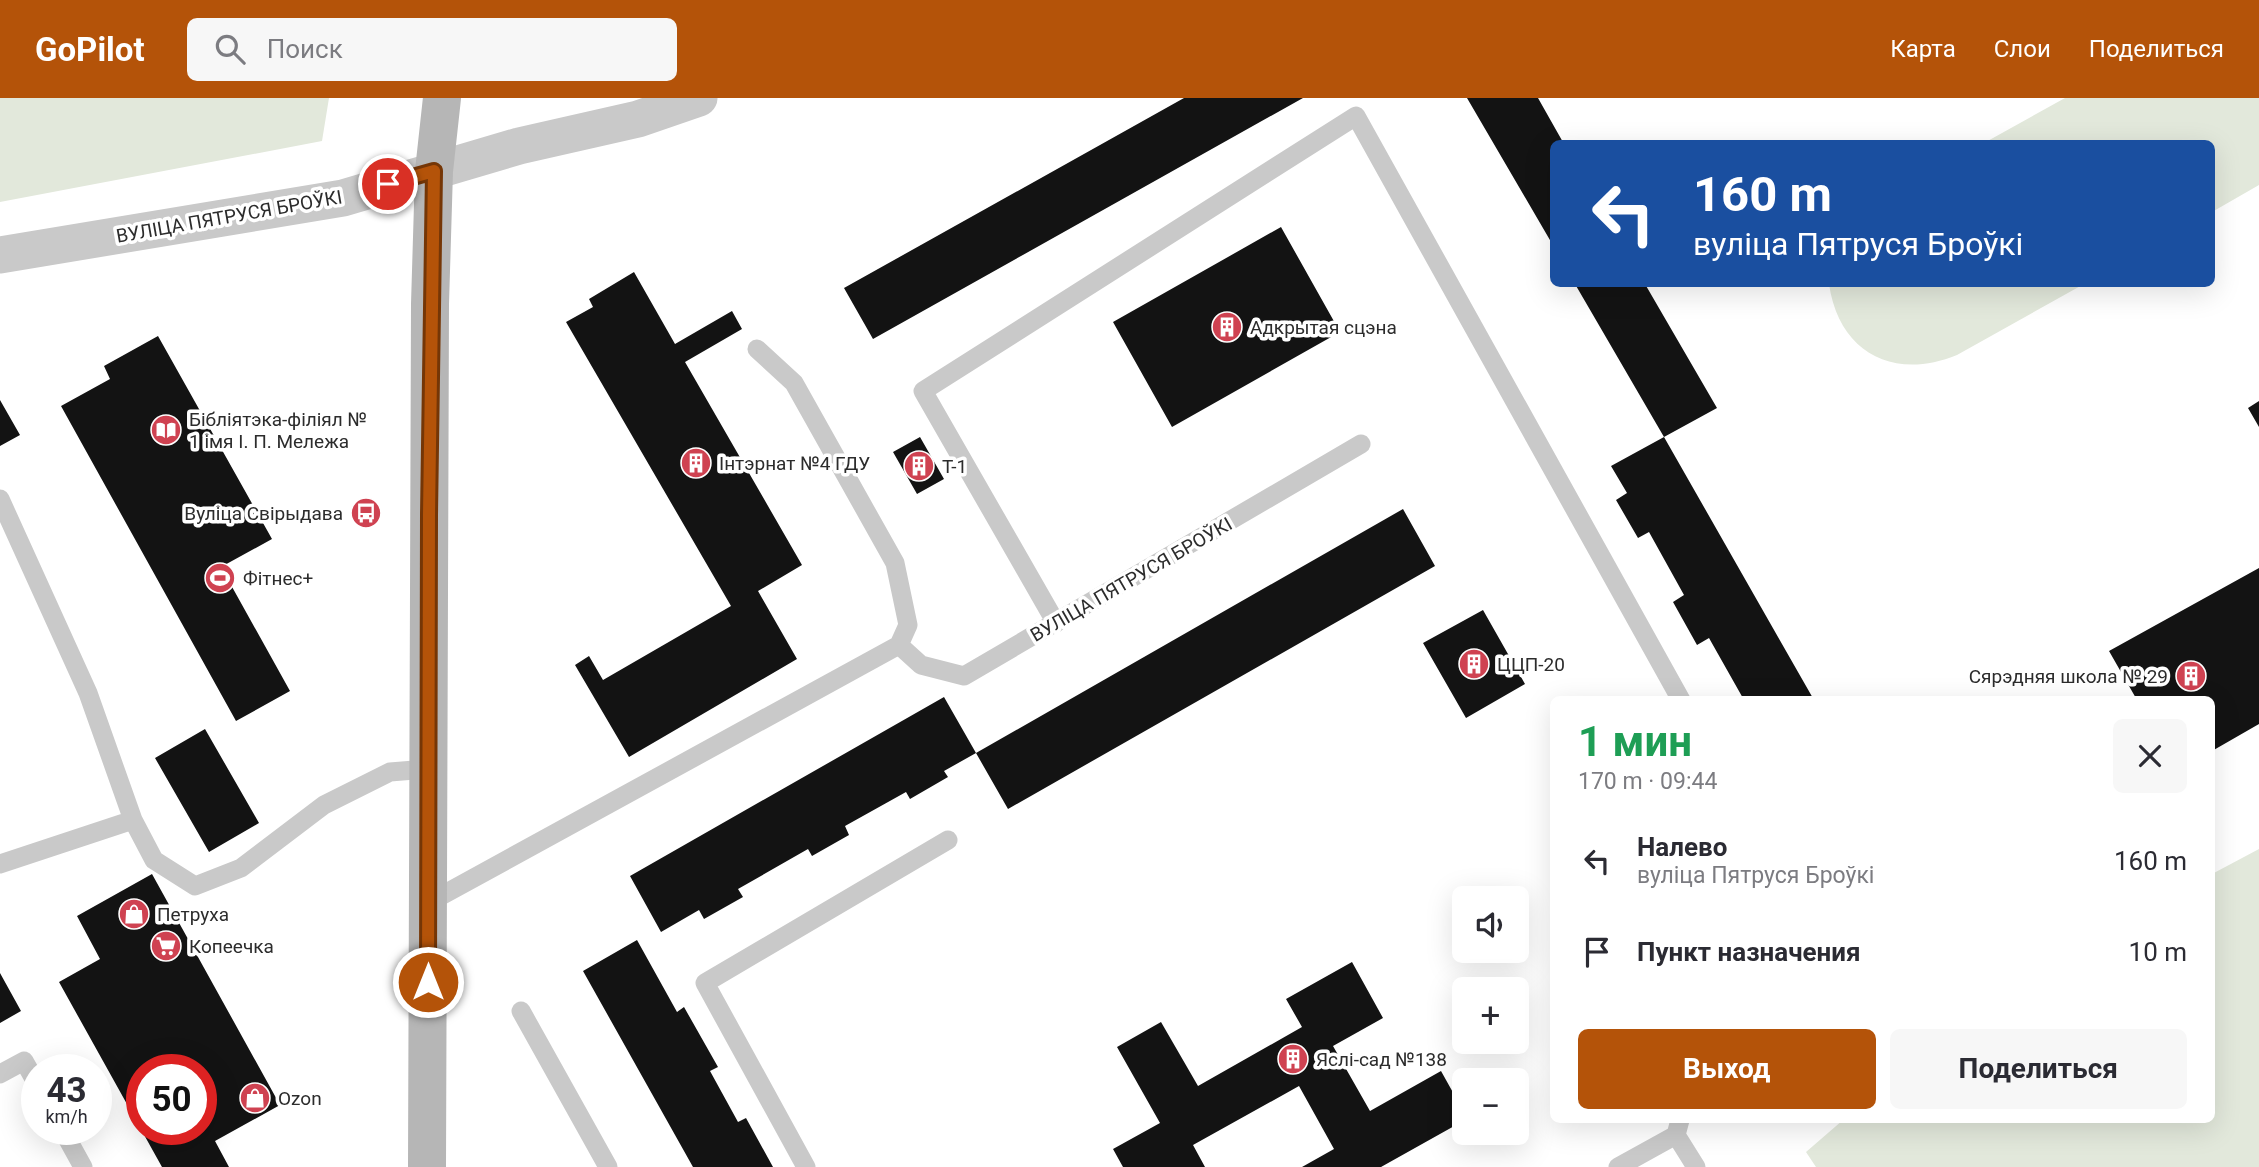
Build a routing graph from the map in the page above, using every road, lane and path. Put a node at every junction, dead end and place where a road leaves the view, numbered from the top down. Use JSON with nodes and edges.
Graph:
{"nodes":[{"id":1,"x":442,"y":98,"type":"edge"},
{"id":2,"x":699,"y":98,"type":"edge"},
{"id":3,"x":434,"y":171,"type":"junction"},
{"id":4,"x":0,"y":255,"type":"edge"},
{"id":5,"x":757,"y":349,"type":"dead end"},
{"id":6,"x":1361,"y":444,"type":"dead end"},
{"id":7,"x":0,"y":499,"type":"edge"},
{"id":8,"x":1056,"y":622,"type":"junction"},
{"id":9,"x":899,"y":645,"type":"junction"},
{"id":10,"x":1679,"y":696,"type":"edge"},
{"id":11,"x":427,"y":769,"type":"junction"},
{"id":12,"x":132,"y":820,"type":"junction"},
{"id":13,"x":948,"y":840,"type":"dead end"},
{"id":14,"x":0,"y":864,"type":"edge"},
{"id":15,"x":428,"y":903,"type":"junction"},
{"id":16,"x":521,"y":1012,"type":"dead end"},
{"id":17,"x":21,"y":1063,"type":"edge"},
{"id":18,"x":0,"y":1074,"type":"edge"},
{"id":19,"x":1678,"y":1127,"type":"edge"},
{"id":20,"x":71,"y":1145,"type":"edge"},
{"id":21,"x":83,"y":1167,"type":"edge"},
{"id":22,"x":427,"y":1167,"type":"edge"},
{"id":23,"x":608,"y":1167,"type":"edge"},
{"id":24,"x":806,"y":1167,"type":"edge"},
{"id":25,"x":1618,"y":1167,"type":"edge"},
{"id":26,"x":1696,"y":1167,"type":"edge"}],
"edges":[{"from":1,"to":3,"type":"main road"},
{"from":2,"to":3,"type":"street","name":"ВУЛІЦА ПЯТРУСЯ БРОЎКІ"},
{"from":3,"to":4,"type":"street","name":"ВУЛІЦА ПЯТРУСЯ БРОЎКІ"},
{"from":3,"to":11,"type":"main road"},
{"from":5,"to":9,"type":"lane"},
{"from":6,"to":8,"type":"lane","name":"ВУЛІЦА ПЯТРУСЯ БРОЎКІ"},
{"from":7,"to":12,"type":"lane"},
{"from":8,"to":9,"type":"lane","name":"ВУЛІЦА ПЯТРУСЯ БРОЎКІ"},
{"from":8,"to":10,"type":"lane"},
{"from":9,"to":15,"type":"lane"},
{"from":11,"to":12,"type":"lane"},
{"from":11,"to":15,"type":"main road"},
{"from":12,"to":14,"type":"lane"},
{"from":13,"to":24,"type":"lane"},
{"from":15,"to":22,"type":"main road"},
{"from":16,"to":23,"type":"lane"},
{"from":17,"to":18,"type":"lane"},
{"from":19,"to":25,"type":"lane"},
{"from":19,"to":26,"type":"lane"},
{"from":20,"to":21,"type":"lane"}]}
